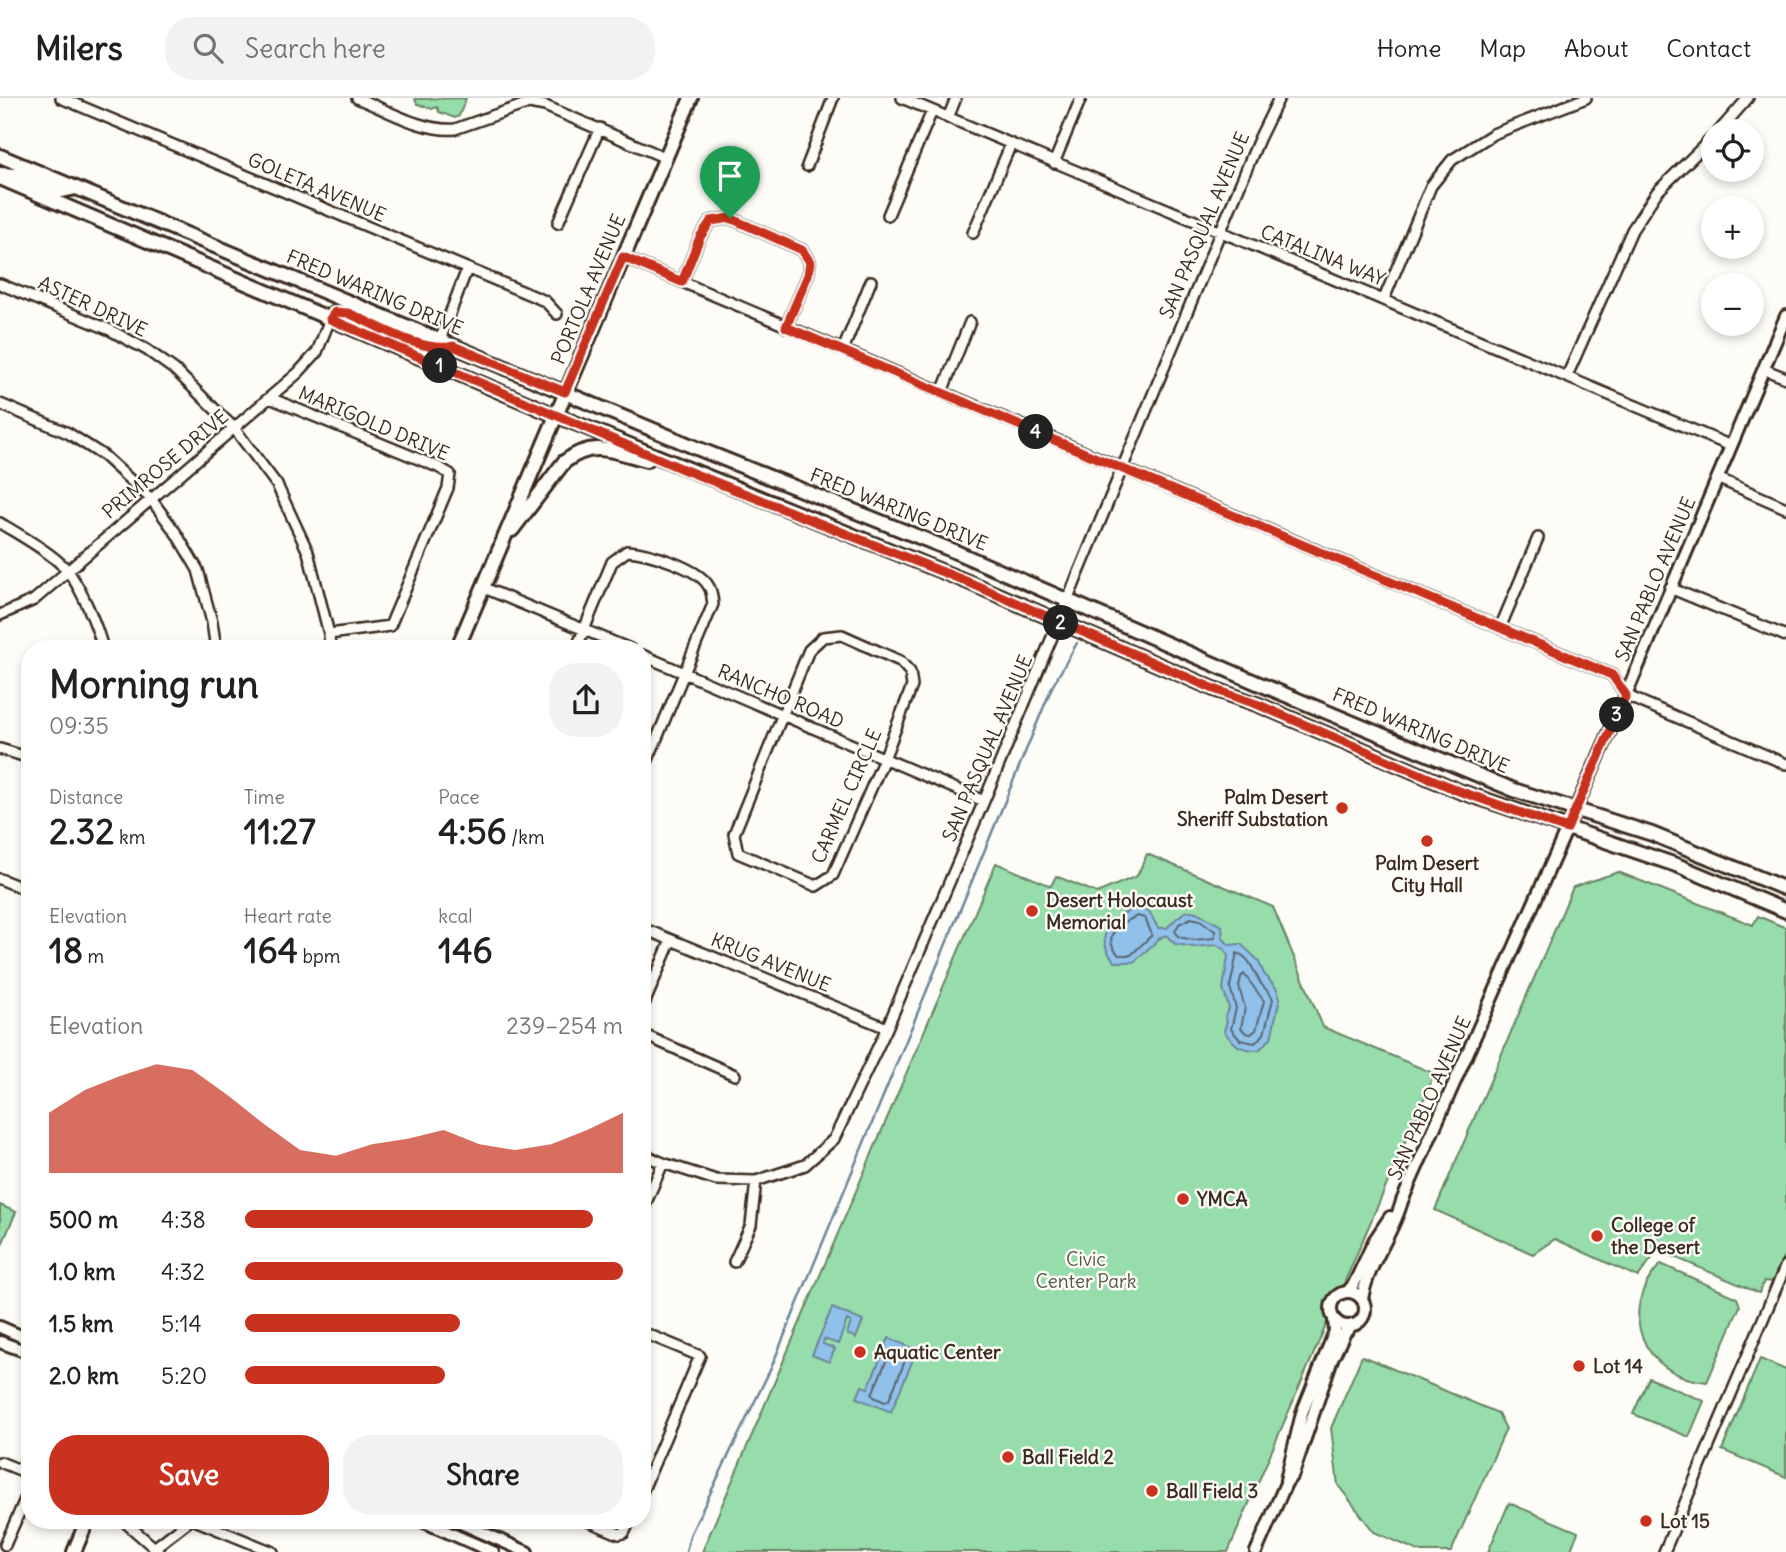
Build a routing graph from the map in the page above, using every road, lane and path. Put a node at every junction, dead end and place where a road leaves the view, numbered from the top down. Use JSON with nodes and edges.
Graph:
{"nodes":[{"id":1,"x":61,"y":98,"type":"edge"},
{"id":2,"x":358,"y":98,"type":"edge"},
{"id":3,"x":691,"y":98,"type":"edge"},
{"id":4,"x":833,"y":98,"type":"edge"},
{"id":5,"x":902,"y":98,"type":"edge"},
{"id":6,"x":956,"y":98,"type":"edge"},
{"id":7,"x":1081,"y":98,"type":"edge"},
{"id":8,"x":1279,"y":98,"type":"edge"},
{"id":9,"x":1586,"y":98,"type":"edge"},
{"id":10,"x":1748,"y":98,"type":"edge"},
{"id":11,"x":932,"y":111,"type":"junction"},
{"id":12,"x":948,"y":118,"type":"junction"},
{"id":13,"x":1729,"y":119,"type":"edge"},
{"id":14,"x":600,"y":128,"type":"junction"},
{"id":15,"x":1011,"y":144,"type":"junction"},
{"id":16,"x":1701,"y":149,"type":"edge"},
{"id":17,"x":0,"y":156,"type":"edge"},
{"id":18,"x":666,"y":158,"type":"junction"},
{"id":19,"x":1054,"y":163,"type":"junction"},
{"id":20,"x":807,"y":166,"type":"dead end"},
{"id":21,"x":0,"y":176,"type":"edge"},
{"id":22,"x":76,"y":187,"type":"junction"},
{"id":23,"x":888,"y":215,"type":"dead end"},
{"id":24,"x":558,"y":223,"type":"dead end"},
{"id":25,"x":1221,"y":232,"type":"junction"},
{"id":26,"x":973,"y":233,"type":"dead end"},
{"id":27,"x":623,"y":257,"type":"junction"},
{"id":28,"x":467,"y":269,"type":"junction"},
{"id":29,"x":872,"y":281,"type":"dead end"},
{"id":30,"x":682,"y":282,"type":"junction"},
{"id":31,"x":0,"y":284,"type":"edge"},
{"id":32,"x":1384,"y":299,"type":"junction"},
{"id":33,"x":557,"y":314,"type":"dead end"},
{"id":34,"x":1786,"y":316,"type":"edge"},
{"id":35,"x":330,"y":319,"type":"junction"},
{"id":36,"x":970,"y":322,"type":"dead end"},
{"id":37,"x":786,"y":327,"type":"junction"},
{"id":38,"x":440,"y":340,"type":"junction"},
{"id":39,"x":453,"y":346,"type":"junction"},
{"id":40,"x":843,"y":350,"type":"junction"},
{"id":41,"x":1763,"y":369,"type":"junction"},
{"id":42,"x":1567,"y":376,"type":"junction"},
{"id":43,"x":1786,"y":378,"type":"edge"},
{"id":44,"x":565,"y":392,"type":"junction"},
{"id":45,"x":942,"y":392,"type":"junction"},
{"id":46,"x":270,"y":398,"type":"junction"},
{"id":47,"x":0,"y":404,"type":"edge"},
{"id":48,"x":555,"y":415,"type":"junction"},
{"id":49,"x":234,"y":428,"type":"junction"},
{"id":50,"x":1731,"y":446,"type":"junction"},
{"id":51,"x":1121,"y":467,"type":"junction"},
{"id":52,"x":685,"y":470,"type":"junction"},
{"id":53,"x":1717,"y":478,"type":"junction"},
{"id":54,"x":151,"y":499,"type":"junction"},
{"id":55,"x":1786,"y":508,"type":"edge"},
{"id":56,"x":0,"y":523,"type":"edge"},
{"id":57,"x":1538,"y":538,"type":"dead end"},
{"id":58,"x":501,"y":544,"type":"junction"},
{"id":59,"x":67,"y":570,"type":"junction"},
{"id":60,"x":482,"y":587,"type":"junction"},
{"id":61,"x":1670,"y":588,"type":"junction"},
{"id":62,"x":1068,"y":600,"type":"junction"},
{"id":63,"x":0,"y":615,"type":"edge"},
{"id":64,"x":1059,"y":622,"type":"junction"},
{"id":65,"x":1500,"y":628,"type":"junction"},
{"id":66,"x":584,"y":629,"type":"junction"},
{"id":67,"x":329,"y":634,"type":"junction"},
{"id":68,"x":1786,"y":636,"type":"edge"},
{"id":69,"x":100,"y":640,"type":"edge"},
{"id":70,"x":215,"y":640,"type":"edge"},
{"id":71,"x":329,"y":640,"type":"edge"},
{"id":72,"x":461,"y":640,"type":"edge"},
{"id":73,"x":580,"y":640,"type":"edge"},
{"id":74,"x":609,"y":640,"type":"edge"},
{"id":75,"x":651,"y":658,"type":"edge"},
{"id":76,"x":684,"y":673,"type":"junction"},
{"id":77,"x":1626,"y":695,"type":"junction"},
{"id":78,"x":782,"y":715,"type":"junction"},
{"id":79,"x":0,"y":749,"type":"edge"},
{"id":80,"x":651,"y":752,"type":"edge"},
{"id":81,"x":21,"y":755,"type":"edge"},
{"id":82,"x":884,"y":759,"type":"junction"},
{"id":83,"x":1786,"y":764,"type":"edge"},
{"id":84,"x":984,"y":801,"type":"junction"},
{"id":85,"x":1576,"y":810,"type":"junction"},
{"id":86,"x":1567,"y":829,"type":"junction"},
{"id":87,"x":0,"y":879,"type":"edge"},
{"id":88,"x":21,"y":887,"type":"edge"},
{"id":89,"x":1786,"y":889,"type":"edge"},
{"id":90,"x":1786,"y":911,"type":"edge"},
{"id":91,"x":651,"y":932,"type":"edge"},
{"id":92,"x":671,"y":940,"type":"junction"},
{"id":93,"x":651,"y":988,"type":"edge"},
{"id":94,"x":887,"y":1028,"type":"junction"},
{"id":95,"x":651,"y":1038,"type":"edge"},
{"id":96,"x":735,"y":1074,"type":"dead end"},
{"id":97,"x":651,"y":1157,"type":"edge"},
{"id":98,"x":663,"y":1163,"type":"junction"},
{"id":99,"x":757,"y":1181,"type":"junction"},
{"id":100,"x":651,"y":1191,"type":"edge"},
{"id":101,"x":1402,"y":1201,"type":"junction"},
{"id":102,"x":734,"y":1262,"type":"dead end"},
{"id":103,"x":1786,"y":1265,"type":"edge"},
{"id":104,"x":1348,"y":1291,"type":"junction"},
{"id":105,"x":1362,"y":1299,"type":"junction"},
{"id":106,"x":1334,"y":1320,"type":"junction"},
{"id":107,"x":1352,"y":1325,"type":"junction"},
{"id":108,"x":0,"y":1327,"type":"edge"},
{"id":109,"x":21,"y":1336,"type":"edge"},
{"id":110,"x":651,"y":1336,"type":"edge"},
{"id":111,"x":0,"y":1342,"type":"edge"},
{"id":112,"x":21,"y":1350,"type":"edge"},
{"id":113,"x":0,"y":1462,"type":"edge"},
{"id":114,"x":21,"y":1470,"type":"edge"},
{"id":115,"x":651,"y":1471,"type":"edge"},
{"id":116,"x":1286,"y":1483,"type":"junction"},
{"id":117,"x":21,"y":1509,"type":"edge"},
{"id":118,"x":84,"y":1529,"type":"edge"},
{"id":119,"x":132,"y":1529,"type":"edge"},
{"id":120,"x":180,"y":1529,"type":"edge"},
{"id":121,"x":217,"y":1529,"type":"edge"},
{"id":122,"x":440,"y":1529,"type":"edge"},
{"id":123,"x":474,"y":1529,"type":"edge"},
{"id":124,"x":607,"y":1529,"type":"edge"},
{"id":125,"x":626,"y":1529,"type":"edge"},
{"id":126,"x":5,"y":1545,"type":"dead end"},
{"id":127,"x":156,"y":1550,"type":"edge"},
{"id":128,"x":74,"y":1552,"type":"edge"},
{"id":129,"x":273,"y":1552,"type":"edge"},
{"id":130,"x":493,"y":1552,"type":"edge"},
{"id":131,"x":527,"y":1552,"type":"edge"},
{"id":132,"x":1256,"y":1552,"type":"edge"},
{"id":133,"x":1664,"y":1552,"type":"edge"}],
"edges":[{"from":1,"to":28,"type":"street","name":"GOLETA AVENUE"},
{"from":2,"to":14,"type":"street"},
{"from":3,"to":18,"type":"main road","name":"PORTOLA AVENUE"},
{"from":4,"to":20,"type":"street"},
{"from":5,"to":11,"type":"street","name":"CATALINA WAY"},
{"from":6,"to":12,"type":"street"},
{"from":7,"to":19,"type":"street"},
{"from":8,"to":25,"type":"street","name":"SAN PASQUAL AVENUE"},
{"from":9,"to":32,"type":"street"},
{"from":10,"to":13,"type":"street"},
{"from":11,"to":12,"type":"street","name":"CATALINA WAY"},
{"from":11,"to":23,"type":"street"},
{"from":12,"to":15,"type":"street","name":"CATALINA WAY"},
{"from":14,"to":18,"type":"street"},
{"from":14,"to":24,"type":"street"},
{"from":15,"to":19,"type":"street","name":"CATALINA WAY"},
{"from":15,"to":26,"type":"street"},
{"from":16,"to":42,"type":"street"},
{"from":17,"to":22,"type":"main road","name":"FRED WARING DRIVE"},
{"from":18,"to":27,"type":"main road","name":"PORTOLA AVENUE"},
{"from":19,"to":25,"type":"street","name":"CATALINA WAY"},
{"from":21,"to":22,"type":"main road"},
{"from":21,"to":35,"type":"main road","name":"FRED WARING DRIVE"},
{"from":22,"to":38,"type":"main road","name":"FRED WARING DRIVE"},
{"from":25,"to":32,"type":"street","name":"CATALINA WAY"},
{"from":25,"to":51,"type":"street","name":"SAN PASQUAL AVENUE"},
{"from":27,"to":30,"type":"street"},
{"from":27,"to":44,"type":"main road","name":"PORTOLA AVENUE"},
{"from":28,"to":33,"type":"street","name":"GOLETA AVENUE"},
{"from":28,"to":38,"type":"street"},
{"from":29,"to":40,"type":"street"},
{"from":30,"to":37,"type":"street"},
{"from":30,"to":37,"type":"street"},
{"from":31,"to":49,"type":"street","name":"ASTER DRIVE"},
{"from":32,"to":42,"type":"street","name":"CATALINA WAY"},
{"from":34,"to":41,"type":"street","name":"SAN PABLO AVENUE"},
{"from":35,"to":39,"type":"main road"},
{"from":35,"to":46,"type":"street","name":"PRIMROSE DRIVE"},
{"from":35,"to":48,"type":"main road","name":"FRED WARING DRIVE"},
{"from":36,"to":45,"type":"street"},
{"from":37,"to":40,"type":"street"},
{"from":38,"to":39,"type":"main road","name":"FRED WARING DRIVE"},
{"from":39,"to":44,"type":"main road","name":"FRED WARING DRIVE"},
{"from":40,"to":45,"type":"street"},
{"from":41,"to":43,"type":"street"},
{"from":41,"to":50,"type":"street","name":"SAN PABLO AVENUE"},
{"from":42,"to":50,"type":"street","name":"CATALINA WAY"},
{"from":44,"to":48,"type":"main road","name":"PORTOLA AVENUE"},
{"from":44,"to":62,"type":"main road","name":"FRED WARING DRIVE"},
{"from":45,"to":51,"type":"street"},
{"from":46,"to":49,"type":"street","name":"PRIMROSE DRIVE"},
{"from":46,"to":67,"type":"street","name":"MARIGOLD DRIVE"},
{"from":47,"to":54,"type":"street"},
{"from":48,"to":52,"type":"main road","name":"FRED WARING DRIVE"},
{"from":48,"to":58,"type":"main road","name":"PORTOLA AVENUE"},
{"from":49,"to":54,"type":"street","name":"PRIMROSE DRIVE"},
{"from":49,"to":67,"type":"street","name":"ASTER DRIVE"},
{"from":50,"to":53,"type":"street","name":"SAN PABLO AVENUE"},
{"from":51,"to":62,"type":"street","name":"SAN PASQUAL AVENUE"},
{"from":51,"to":65,"type":"street"},
{"from":52,"to":58,"type":"main road"},
{"from":52,"to":64,"type":"main road","name":"FRED WARING DRIVE"},
{"from":53,"to":55,"type":"street"},
{"from":53,"to":61,"type":"street","name":"SAN PABLO AVENUE"},
{"from":54,"to":59,"type":"street","name":"PRIMROSE DRIVE"},
{"from":54,"to":70,"type":"street"},
{"from":56,"to":59,"type":"street"},
{"from":57,"to":65,"type":"street"},
{"from":58,"to":60,"type":"main road","name":"PORTOLA AVENUE"},
{"from":59,"to":63,"type":"street","name":"PRIMROSE DRIVE"},
{"from":59,"to":69,"type":"street"},
{"from":60,"to":66,"type":"street"},
{"from":60,"to":72,"type":"main road","name":"PORTOLA AVENUE"},
{"from":61,"to":68,"type":"street"},
{"from":61,"to":77,"type":"street","name":"SAN PABLO AVENUE"},
{"from":62,"to":64,"type":"street","name":"SAN PASQUAL AVENUE"},
{"from":62,"to":85,"type":"main road","name":"FRED WARING DRIVE"},
{"from":64,"to":84,"type":"street","name":"SAN PASQUAL AVENUE"},
{"from":64,"to":86,"type":"main road","name":"FRED WARING DRIVE"},
{"from":65,"to":77,"type":"street"},
{"from":66,"to":73,"type":"street"},
{"from":66,"to":74,"type":"street"},
{"from":66,"to":76,"type":"street"},
{"from":67,"to":71,"type":"street","name":"ASTER DRIVE"},
{"from":75,"to":76,"type":"street","name":"RANCHO ROAD"},
{"from":76,"to":78,"type":"street","name":"RANCHO ROAD"},
{"from":76,"to":80,"type":"street"},
{"from":77,"to":83,"type":"street"},
{"from":77,"to":85,"type":"street","name":"SAN PABLO AVENUE"},
{"from":78,"to":82,"type":"street","name":"RANCHO ROAD"},
{"from":78,"to":82,"type":"street","name":"CARMEL CIRCLE"},
{"from":78,"to":82,"type":"street","name":"CARMEL CIRCLE"},
{"from":79,"to":81,"type":"street"},
{"from":82,"to":84,"type":"street","name":"RANCHO ROAD"},
{"from":84,"to":94,"type":"street","name":"SAN PASQUAL AVENUE"},
{"from":85,"to":86,"type":"street","name":"SAN PABLO AVENUE"},
{"from":85,"to":89,"type":"main road","name":"FRED WARING DRIVE"},
{"from":86,"to":90,"type":"main road","name":"FRED WARING DRIVE"},
{"from":86,"to":101,"type":"street","name":"SAN PABLO AVENUE"},
{"from":87,"to":88,"type":"street"},
{"from":91,"to":92,"type":"street","name":"KRUG AVENUE"},
{"from":92,"to":93,"type":"street"},
{"from":92,"to":94,"type":"street","name":"KRUG AVENUE"},
{"from":94,"to":99,"type":"street","name":"SAN PASQUAL AVENUE"},
{"from":95,"to":96,"type":"street"},
{"from":97,"to":98,"type":"street","name":"SAN PASQUAL AVENUE"},
{"from":98,"to":99,"type":"street","name":"SAN PASQUAL AVENUE"},
{"from":98,"to":100,"type":"street"},
{"from":99,"to":102,"type":"street"},
{"from":101,"to":104,"type":"street","name":"SAN PABLO AVENUE"},
{"from":101,"to":105,"type":"street","name":"SAN PABLO AVENUE"},
{"from":103,"to":133,"type":"street"},
{"from":104,"to":105,"type":"street"},
{"from":104,"to":106,"type":"street"},
{"from":105,"to":107,"type":"street"},
{"from":106,"to":107,"type":"street"},
{"from":106,"to":116,"type":"street"},
{"from":107,"to":116,"type":"street"},
{"from":108,"to":109,"type":"street"},
{"from":110,"to":115,"type":"street"},
{"from":111,"to":112,"type":"street"},
{"from":113,"to":114,"type":"street"},
{"from":116,"to":132,"type":"street"},
{"from":117,"to":126,"type":"street"},
{"from":118,"to":128,"type":"main road"},
{"from":119,"to":127,"type":"street"},
{"from":120,"to":127,"type":"street"},
{"from":121,"to":129,"type":"street"},
{"from":122,"to":130,"type":"street"},
{"from":123,"to":131,"type":"street"},
{"from":124,"to":125,"type":"street"}]}
